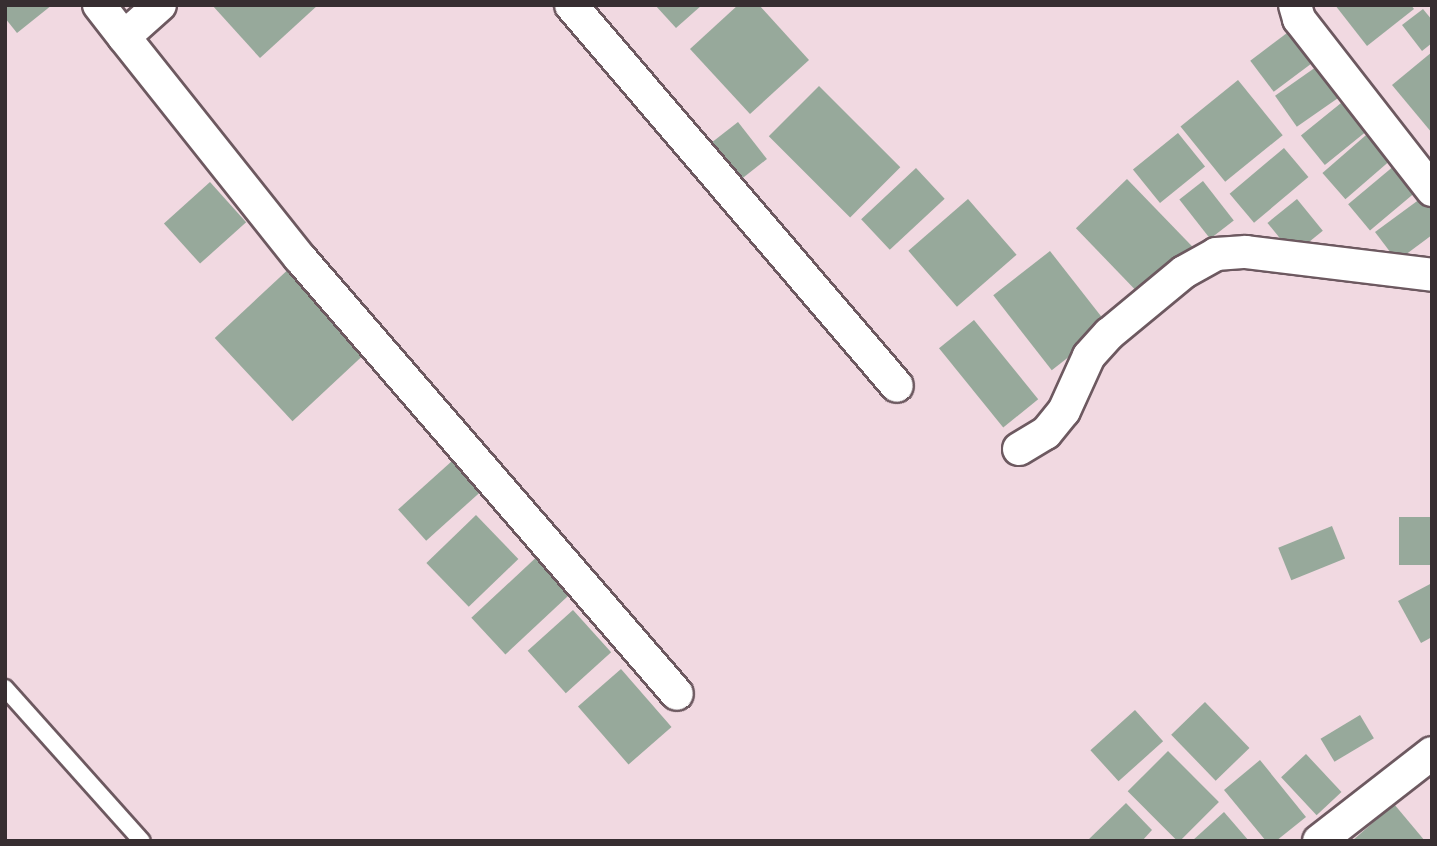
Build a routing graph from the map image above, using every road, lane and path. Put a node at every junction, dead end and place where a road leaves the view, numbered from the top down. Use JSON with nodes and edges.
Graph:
{"nodes":[{"id":1,"x":99,"y":5,"type":"edge"},
{"id":2,"x":160,"y":5,"type":"edge"},
{"id":3,"x":571,"y":5,"type":"edge"},
{"id":4,"x":1295,"y":5,"type":"edge"},
{"id":5,"x":124,"y":37,"type":"junction"},
{"id":6,"x":1432,"y":190,"type":"edge"},
{"id":7,"x":1432,"y":275,"type":"edge"},
{"id":8,"x":897,"y":386,"type":"dead end"},
{"id":9,"x":1019,"y":449,"type":"dead end"},
{"id":10,"x":5,"y":688,"type":"edge"},
{"id":11,"x":677,"y":694,"type":"dead end"},
{"id":12,"x":1432,"y":753,"type":"edge"},
{"id":13,"x":142,"y":841,"type":"edge"},
{"id":14,"x":1319,"y":841,"type":"edge"}],
"edges":[{"from":1,"to":5,"type":"street"},
{"from":2,"to":5,"type":"street"},
{"from":3,"to":8,"type":"street"},
{"from":4,"to":6,"type":"street"},
{"from":5,"to":11,"type":"street"},
{"from":7,"to":9,"type":"street"},
{"from":10,"to":13,"type":"lane"},
{"from":12,"to":14,"type":"street"}]}
